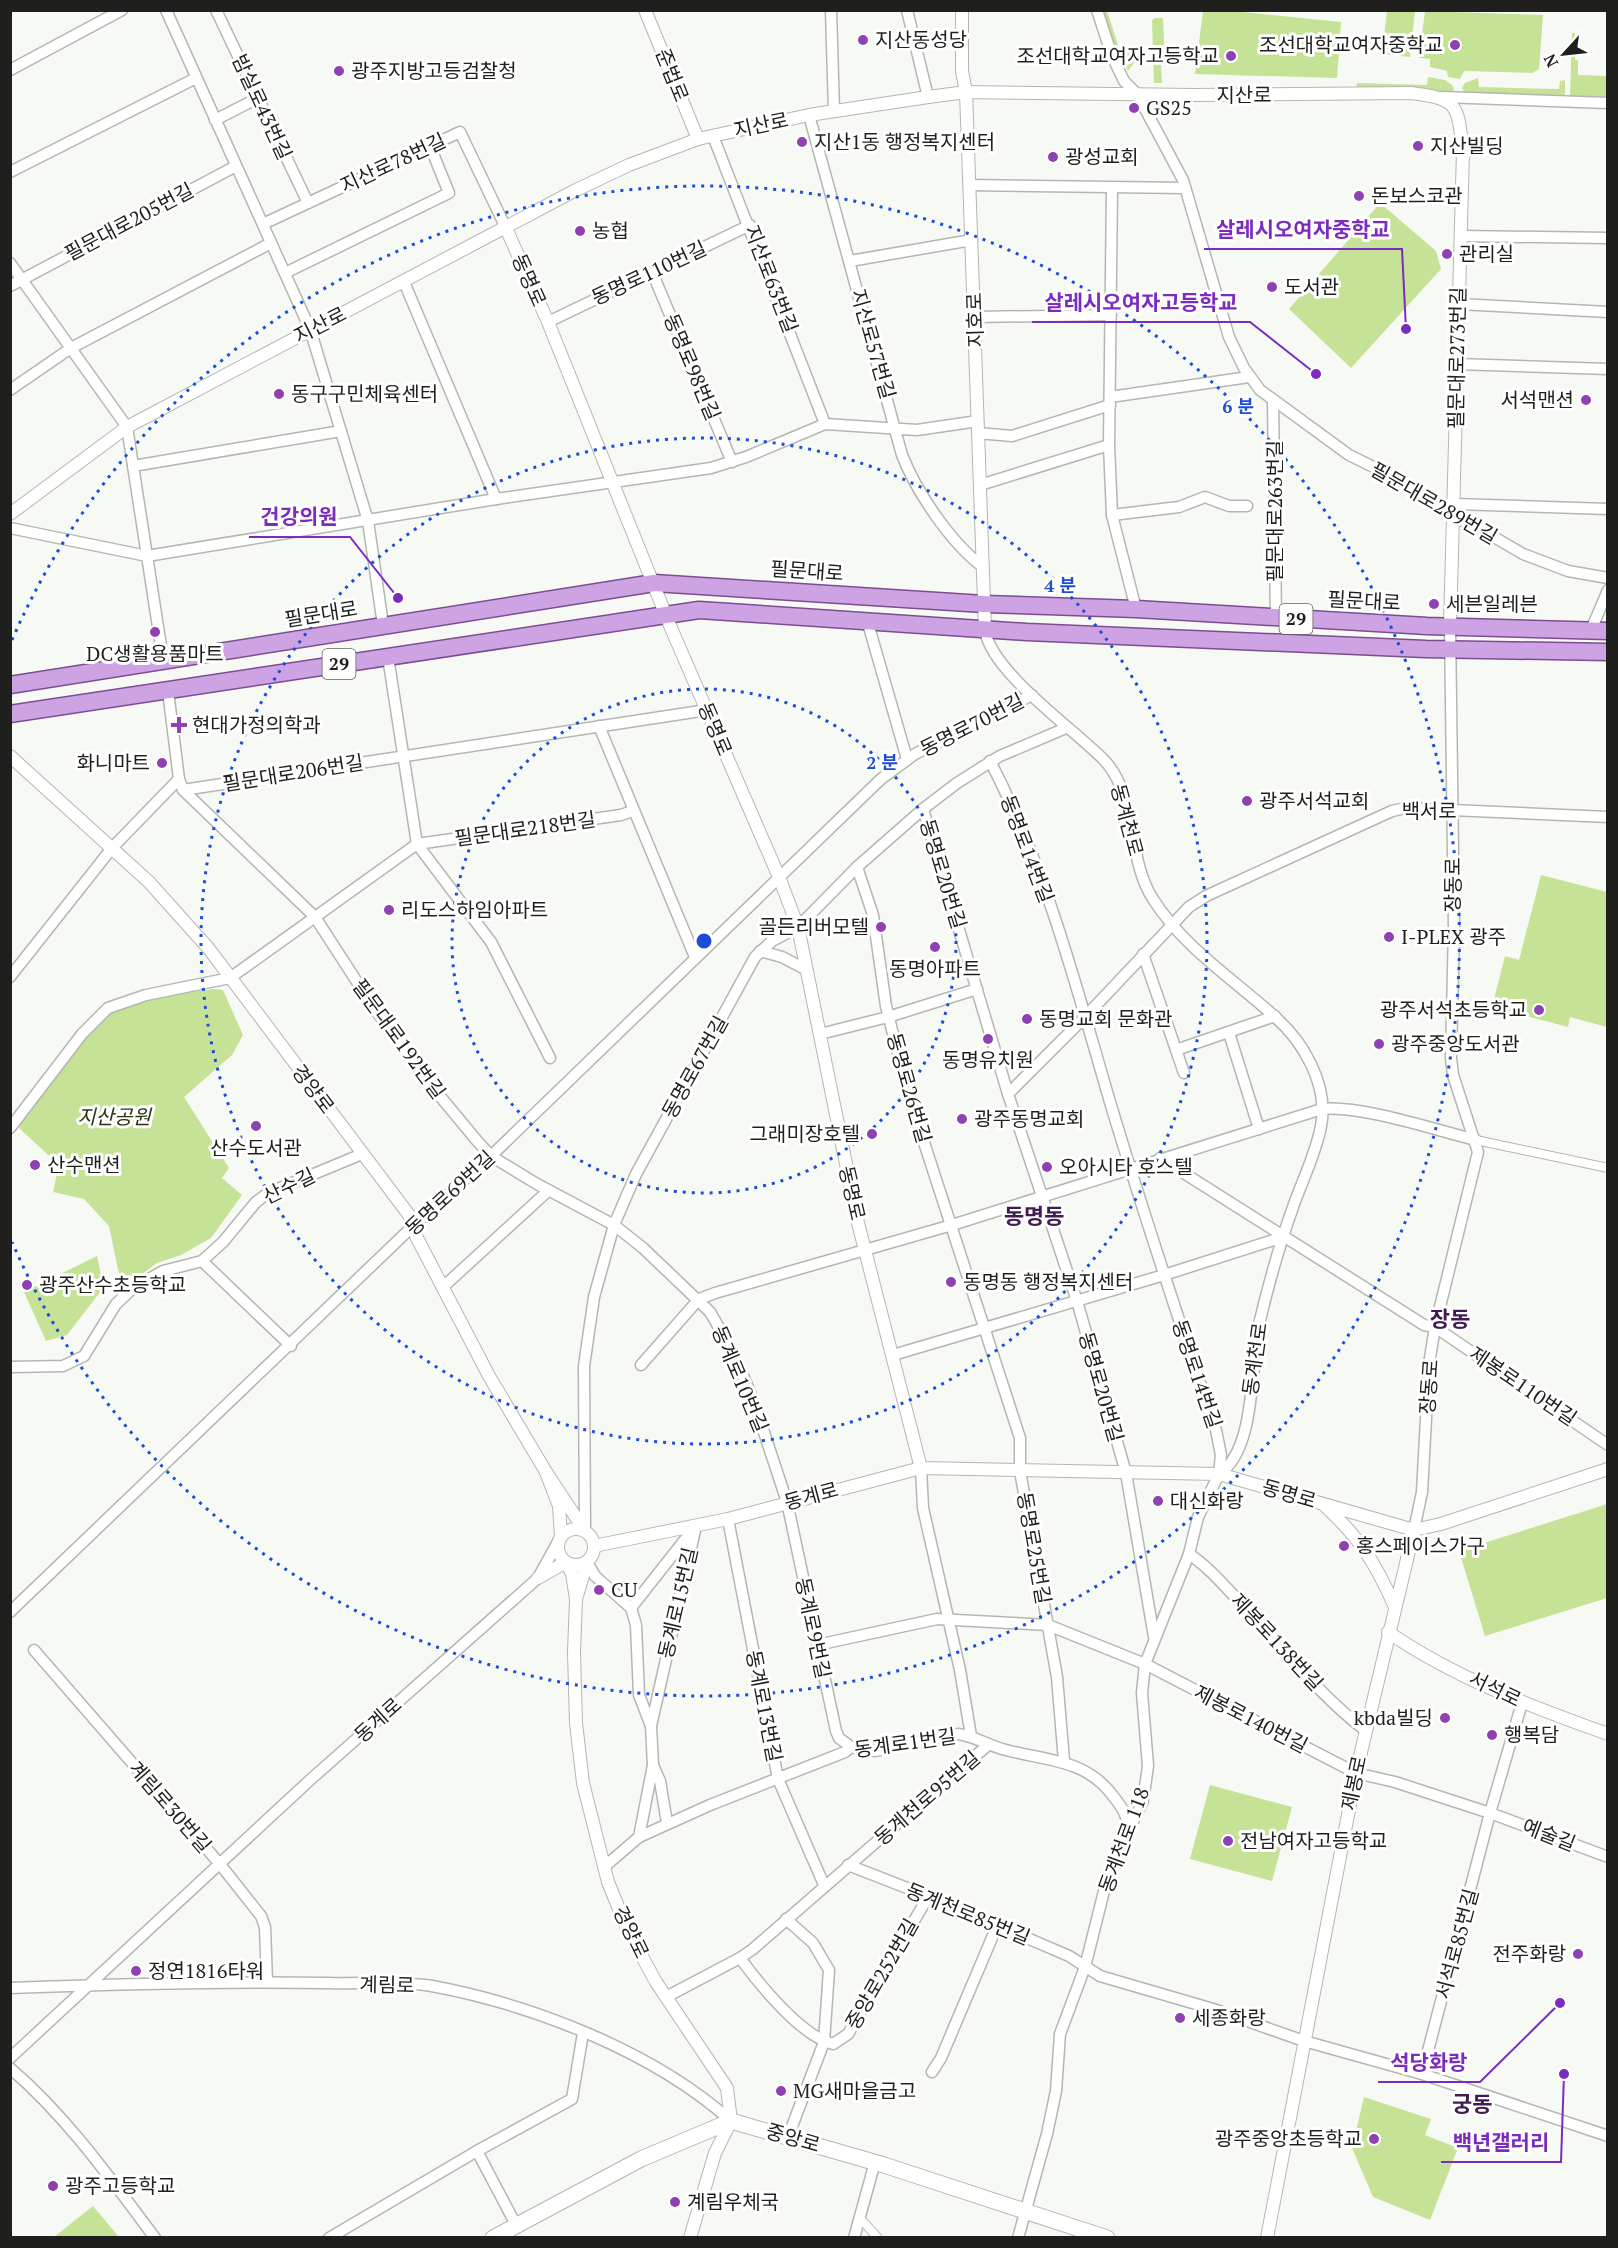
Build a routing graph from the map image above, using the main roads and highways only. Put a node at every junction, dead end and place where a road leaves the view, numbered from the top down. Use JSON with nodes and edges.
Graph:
{"nodes":[{"id":1,"x":1599,"y":630,"type":"edge"},
{"id":2,"x":1608,"y":652,"type":"edge"},
{"id":3,"x":10,"y":685,"type":"edge"},
{"id":4,"x":10,"y":714,"type":"edge"},
{"id":5,"x":493,"y":2238,"type":"edge"},
{"id":6,"x":1107,"y":2238,"type":"edge"}],
"edges":[{"from":1,"to":3,"type":"main road","name":"필문대로","number":"29"},
{"from":2,"to":4,"type":"main road","number":"29"},
{"from":5,"to":6,"type":"main road","name":"중앙로"}]}
